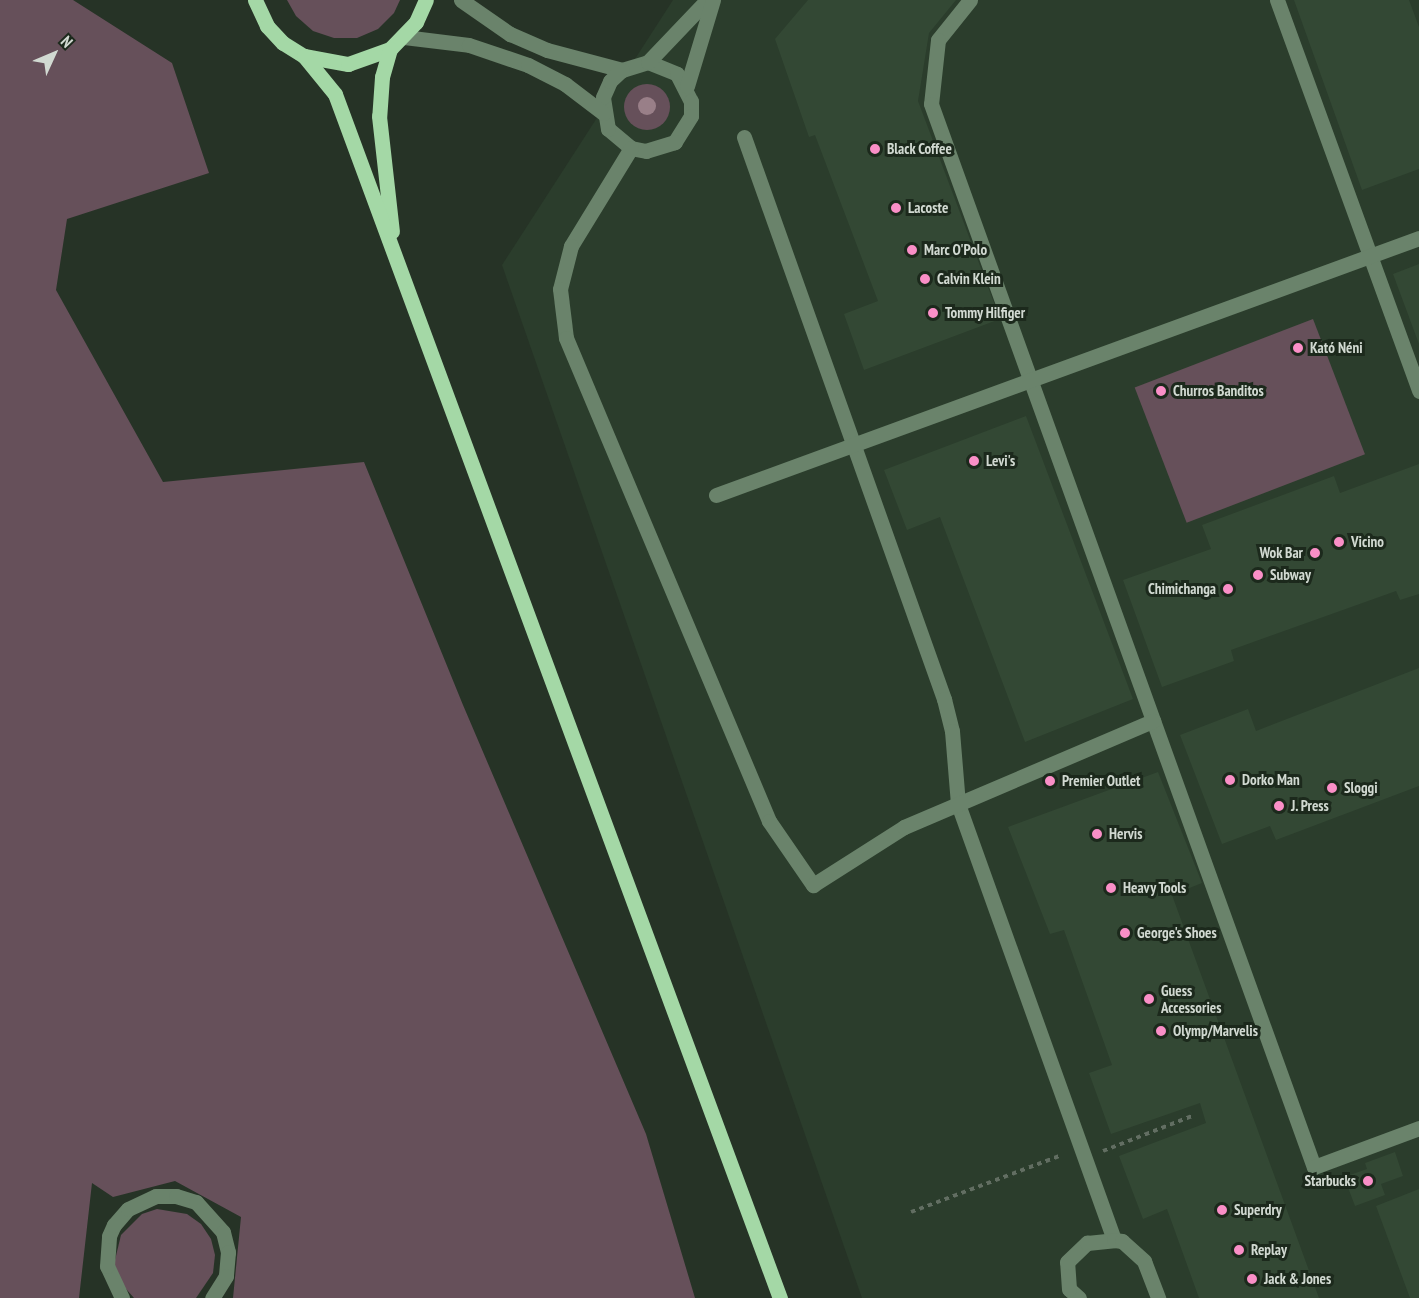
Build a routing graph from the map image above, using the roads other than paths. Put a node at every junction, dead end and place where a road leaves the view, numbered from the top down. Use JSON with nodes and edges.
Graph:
{"nodes":[{"id":1,"x":255,"y":0,"type":"edge"},
{"id":2,"x":426,"y":0,"type":"edge"},
{"id":3,"x":461,"y":0,"type":"edge"},
{"id":4,"x":707,"y":0,"type":"edge"},
{"id":5,"x":713,"y":0,"type":"edge"},
{"id":6,"x":970,"y":0,"type":"edge"},
{"id":7,"x":1276,"y":0,"type":"edge"},
{"id":8,"x":404,"y":37,"type":"junction"},
{"id":9,"x":390,"y":49,"type":"junction"},
{"id":10,"x":304,"y":56,"type":"junction"},
{"id":11,"x":648,"y":62,"type":"junction"},
{"id":12,"x":622,"y":70,"type":"junction"},
{"id":13,"x":687,"y":86,"type":"junction"},
{"id":14,"x":603,"y":113,"type":"junction"},
{"id":15,"x":744,"y":137,"type":"dead end"},
{"id":16,"x":631,"y":148,"type":"junction"},
{"id":17,"x":1419,"y":238,"type":"edge"},
{"id":18,"x":395,"y":254,"type":"junction"},
{"id":19,"x":1370,"y":256,"type":"junction"},
{"id":20,"x":1030,"y":381,"type":"junction"},
{"id":21,"x":1419,"y":391,"type":"edge"},
{"id":22,"x":854,"y":446,"type":"junction"},
{"id":23,"x":716,"y":495,"type":"dead end"},
{"id":24,"x":1153,"y":721,"type":"junction"},
{"id":25,"x":958,"y":804,"type":"junction"},
{"id":26,"x":1419,"y":1128,"type":"edge"},
{"id":27,"x":1114,"y":1240,"type":"junction"},
{"id":28,"x":122,"y":1298,"type":"edge"},
{"id":29,"x":212,"y":1298,"type":"edge"},
{"id":30,"x":780,"y":1298,"type":"edge"},
{"id":31,"x":1079,"y":1298,"type":"edge"},
{"id":32,"x":1158,"y":1298,"type":"edge"}],
"edges":[{"from":1,"to":10,"type":"main road"},
{"from":2,"to":8,"type":"main road"},
{"from":3,"to":12,"type":"street"},
{"from":4,"to":11,"type":"street"},
{"from":5,"to":13,"type":"street"},
{"from":6,"to":20,"type":"street"},
{"from":7,"to":19,"type":"street"},
{"from":8,"to":9,"type":"main road"},
{"from":8,"to":14,"type":"street"},
{"from":9,"to":10,"type":"main road"},
{"from":9,"to":18,"type":"main road"},
{"from":10,"to":18,"type":"main road"},
{"from":11,"to":12,"type":"street"},
{"from":11,"to":13,"type":"street"},
{"from":12,"to":14,"type":"street"},
{"from":13,"to":16,"type":"street"},
{"from":14,"to":16,"type":"street"},
{"from":15,"to":22,"type":"street"},
{"from":16,"to":25,"type":"street"},
{"from":17,"to":19,"type":"street"},
{"from":18,"to":30,"type":"main road"},
{"from":19,"to":20,"type":"street"},
{"from":19,"to":21,"type":"street"},
{"from":20,"to":22,"type":"street"},
{"from":20,"to":24,"type":"street"},
{"from":22,"to":23,"type":"street"},
{"from":22,"to":25,"type":"street"},
{"from":24,"to":25,"type":"street"},
{"from":24,"to":26,"type":"street"},
{"from":25,"to":27,"type":"street"},
{"from":27,"to":31,"type":"street"},
{"from":27,"to":32,"type":"street"},
{"from":28,"to":29,"type":"street"}]}
